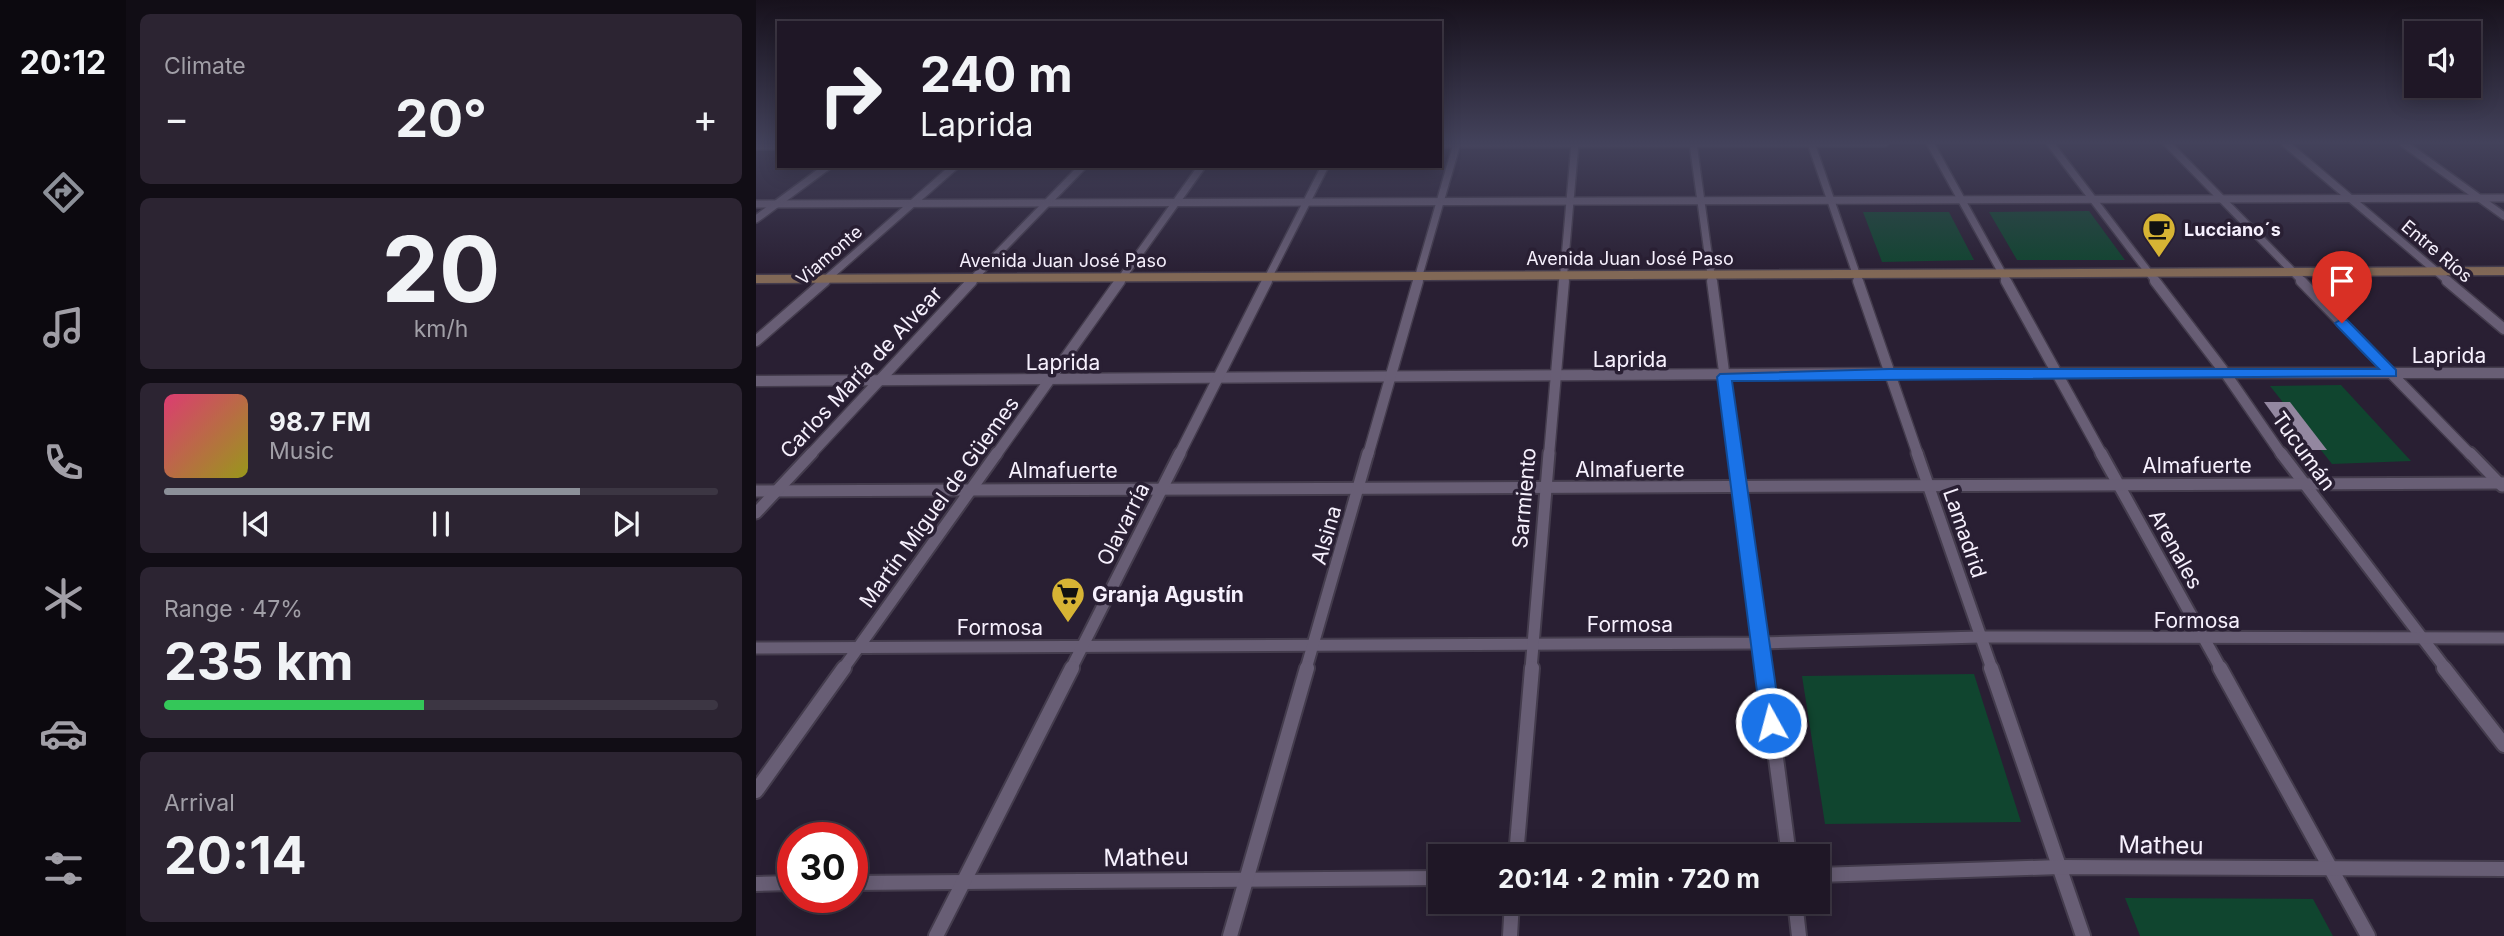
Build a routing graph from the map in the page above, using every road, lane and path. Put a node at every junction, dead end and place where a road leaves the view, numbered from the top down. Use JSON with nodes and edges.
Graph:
{"nodes":[{"id":1,"x":800,"y":187,"type":"edge"},
{"id":2,"x":932,"y":187,"type":"edge"},
{"id":3,"x":1063,"y":187,"type":"edge"},
{"id":4,"x":1187,"y":187,"type":"edge"},
{"id":5,"x":1315,"y":187,"type":"edge"},
{"id":6,"x":1444,"y":187,"type":"edge"},
{"id":7,"x":1571,"y":187,"type":"edge"},
{"id":8,"x":1699,"y":187,"type":"edge"},
{"id":9,"x":1826,"y":187,"type":"edge"},
{"id":10,"x":1954,"y":187,"type":"edge"},
{"id":11,"x":2084,"y":187,"type":"edge"},
{"id":12,"x":2209,"y":187,"type":"edge"},
{"id":13,"x":2336,"y":187,"type":"edge"},
{"id":14,"x":2463,"y":187,"type":"edge"},
{"id":15,"x":2220,"y":198,"type":"junction"},
{"id":16,"x":2349,"y":198,"type":"junction"},
{"id":17,"x":2478,"y":198,"type":"junction"},
{"id":18,"x":2504,"y":198,"type":"edge"},
{"id":19,"x":1961,"y":199,"type":"junction"},
{"id":20,"x":2093,"y":199,"type":"junction"},
{"id":21,"x":1701,"y":200,"type":"junction"},
{"id":22,"x":1830,"y":200,"type":"junction"},
{"id":23,"x":1440,"y":201,"type":"junction"},
{"id":24,"x":1569,"y":201,"type":"junction"},
{"id":25,"x":1049,"y":202,"type":"junction"},
{"id":26,"x":1176,"y":202,"type":"junction"},
{"id":27,"x":1307,"y":202,"type":"junction"},
{"id":28,"x":913,"y":203,"type":"junction"},
{"id":29,"x":756,"y":204,"type":"edge"},
{"id":30,"x":777,"y":204,"type":"junction"},
{"id":31,"x":2504,"y":216,"type":"edge"},
{"id":32,"x":756,"y":219,"type":"edge"},
{"id":33,"x":2504,"y":271,"type":"edge"},
{"id":34,"x":2292,"y":272,"type":"junction"},
{"id":35,"x":2436,"y":272,"type":"junction"},
{"id":36,"x":2150,"y":273,"type":"junction"},
{"id":37,"x":1855,"y":274,"type":"junction"},
{"id":38,"x":2002,"y":274,"type":"junction"},
{"id":39,"x":1711,"y":275,"type":"junction"},
{"id":40,"x":1419,"y":276,"type":"junction"},
{"id":41,"x":1563,"y":276,"type":"junction"},
{"id":42,"x":1269,"y":277,"type":"junction"},
{"id":43,"x":974,"y":278,"type":"junction"},
{"id":44,"x":1123,"y":278,"type":"junction"},
{"id":45,"x":756,"y":279,"type":"edge"},
{"id":46,"x":827,"y":279,"type":"junction"},
{"id":47,"x":2504,"y":329,"type":"edge"},
{"id":48,"x":756,"y":341,"type":"edge"},
{"id":49,"x":1889,"y":373,"type":"junction"},
{"id":50,"x":2391,"y":373,"type":"junction"},
{"id":51,"x":2504,"y":373,"type":"edge"},
{"id":52,"x":2226,"y":374,"type":"junction"},
{"id":53,"x":2058,"y":375,"type":"junction"},
{"id":54,"x":1392,"y":377,"type":"junction"},
{"id":55,"x":1555,"y":377,"type":"junction"},
{"id":56,"x":1725,"y":377,"type":"junction"},
{"id":57,"x":1051,"y":379,"type":"junction"},
{"id":58,"x":1217,"y":379,"type":"junction"},
{"id":59,"x":880,"y":380,"type":"junction"},
{"id":60,"x":756,"y":381,"type":"edge"},
{"id":61,"x":1927,"y":484,"type":"junction"},
{"id":62,"x":2303,"y":484,"type":"junction"},
{"id":63,"x":2119,"y":485,"type":"junction"},
{"id":64,"x":2502,"y":485,"type":"edge"},
{"id":65,"x":1546,"y":488,"type":"junction"},
{"id":66,"x":1740,"y":488,"type":"junction"},
{"id":67,"x":1162,"y":489,"type":"junction"},
{"id":68,"x":1360,"y":489,"type":"junction"},
{"id":69,"x":972,"y":490,"type":"junction"},
{"id":70,"x":756,"y":491,"type":"edge"},
{"id":71,"x":777,"y":491,"type":"junction"},
{"id":72,"x":756,"y":513,"type":"edge"},
{"id":73,"x":1980,"y":637,"type":"junction"},
{"id":74,"x":2504,"y":638,"type":"edge"},
{"id":75,"x":2204,"y":639,"type":"junction"},
{"id":76,"x":2422,"y":639,"type":"junction"},
{"id":77,"x":1533,"y":643,"type":"junction"},
{"id":78,"x":1760,"y":643,"type":"junction"},
{"id":79,"x":1314,"y":645,"type":"junction"},
{"id":80,"x":1083,"y":646,"type":"junction"},
{"id":81,"x":859,"y":647,"type":"junction"},
{"id":82,"x":756,"y":648,"type":"edge"},
{"id":83,"x":2504,"y":745,"type":"edge"},
{"id":84,"x":756,"y":791,"type":"edge"},
{"id":85,"x":1517,"y":844,"type":"edge"},
{"id":86,"x":1787,"y":844,"type":"edge"},
{"id":87,"x":2059,"y":867,"type":"junction"},
{"id":88,"x":2504,"y":869,"type":"edge"},
{"id":89,"x":2332,"y":870,"type":"junction"},
{"id":90,"x":1830,"y":875,"type":"edge"},
{"id":91,"x":1428,"y":878,"type":"edge"},
{"id":92,"x":1247,"y":879,"type":"junction"},
{"id":93,"x":963,"y":882,"type":"junction"},
{"id":94,"x":868,"y":883,"type":"edge"},
{"id":95,"x":756,"y":884,"type":"edge"},
{"id":96,"x":777,"y":884,"type":"edge"},
{"id":97,"x":1511,"y":914,"type":"edge"},
{"id":98,"x":1797,"y":914,"type":"edge"},
{"id":99,"x":936,"y":936,"type":"edge"},
{"id":100,"x":1230,"y":936,"type":"edge"},
{"id":101,"x":1510,"y":936,"type":"edge"},
{"id":102,"x":1800,"y":936,"type":"edge"},
{"id":103,"x":2083,"y":936,"type":"edge"},
{"id":104,"x":2368,"y":936,"type":"edge"}],
"edges":[{"from":1,"to":30,"type":"street"},
{"from":2,"to":28,"type":"street","name":"Viamonte"},
{"from":3,"to":25,"type":"street","name":"Carlos María de Alvear"},
{"from":4,"to":26,"type":"street","name":"Martín Miguel de Güemes"},
{"from":5,"to":27,"type":"street","name":"Olavarría"},
{"from":6,"to":23,"type":"street","name":"Alsina"},
{"from":7,"to":24,"type":"street","name":"Sarmiento"},
{"from":8,"to":21,"type":"street"},
{"from":9,"to":22,"type":"street","name":"Lamadrid"},
{"from":10,"to":19,"type":"street","name":"Arenales"},
{"from":11,"to":20,"type":"street","name":"Tucumán"},
{"from":12,"to":15,"type":"street"},
{"from":13,"to":16,"type":"street","name":"Entre Ríos"},
{"from":14,"to":17,"type":"street"},
{"from":15,"to":16,"type":"street"},
{"from":15,"to":20,"type":"street"},
{"from":15,"to":34,"type":"street"},
{"from":16,"to":17,"type":"street"},
{"from":16,"to":35,"type":"street","name":"Entre Ríos"},
{"from":17,"to":18,"type":"street"},
{"from":17,"to":31,"type":"street"},
{"from":19,"to":20,"type":"street"},
{"from":19,"to":22,"type":"street"},
{"from":19,"to":38,"type":"street","name":"Arenales"},
{"from":20,"to":36,"type":"street","name":"Tucumán"},
{"from":21,"to":22,"type":"street"},
{"from":21,"to":24,"type":"street"},
{"from":21,"to":39,"type":"street"},
{"from":22,"to":37,"type":"street","name":"Lamadrid"},
{"from":23,"to":24,"type":"street"},
{"from":23,"to":27,"type":"street"},
{"from":23,"to":40,"type":"street","name":"Alsina"},
{"from":24,"to":41,"type":"street","name":"Sarmiento"},
{"from":25,"to":26,"type":"street"},
{"from":25,"to":28,"type":"street"},
{"from":25,"to":43,"type":"street","name":"Carlos María de Alvear"},
{"from":26,"to":27,"type":"street"},
{"from":26,"to":44,"type":"street","name":"Martín Miguel de Güemes"},
{"from":27,"to":42,"type":"street","name":"Olavarría"},
{"from":28,"to":30,"type":"street"},
{"from":28,"to":46,"type":"street","name":"Viamonte"},
{"from":29,"to":30,"type":"street"},
{"from":30,"to":32,"type":"street"},
{"from":33,"to":35,"type":"main road","name":"Avenida Juan José Paso"},
{"from":34,"to":35,"type":"main road","name":"Avenida Juan José Paso"},
{"from":34,"to":36,"type":"main road","name":"Avenida Juan José Paso"},
{"from":34,"to":50,"type":"street"},
{"from":35,"to":47,"type":"street","name":"Entre Ríos"},
{"from":36,"to":38,"type":"main road","name":"Avenida Juan José Paso"},
{"from":36,"to":52,"type":"street","name":"Tucumán"},
{"from":37,"to":38,"type":"main road","name":"Avenida Juan José Paso"},
{"from":37,"to":39,"type":"main road","name":"Avenida Juan José Paso"},
{"from":37,"to":49,"type":"street","name":"Lamadrid"},
{"from":38,"to":53,"type":"street","name":"Arenales"},
{"from":39,"to":41,"type":"main road","name":"Avenida Juan José Paso"},
{"from":39,"to":56,"type":"street"},
{"from":40,"to":41,"type":"main road","name":"Avenida Juan José Paso"},
{"from":40,"to":42,"type":"main road","name":"Avenida Juan José Paso"},
{"from":40,"to":54,"type":"street","name":"Alsina"},
{"from":41,"to":55,"type":"street","name":"Sarmiento"},
{"from":42,"to":44,"type":"main road","name":"Avenida Juan José Paso"},
{"from":42,"to":58,"type":"street","name":"Olavarría"},
{"from":43,"to":44,"type":"main road","name":"Avenida Juan José Paso"},
{"from":43,"to":46,"type":"main road","name":"Avenida Juan José Paso"},
{"from":43,"to":59,"type":"street","name":"Carlos María de Alvear"},
{"from":44,"to":57,"type":"street","name":"Martín Miguel de Güemes"},
{"from":45,"to":46,"type":"main road","name":"Avenida Juan José Paso"},
{"from":46,"to":48,"type":"street","name":"Viamonte"},
{"from":49,"to":53,"type":"street","name":"Laprida"},
{"from":49,"to":56,"type":"street","name":"Laprida"},
{"from":49,"to":61,"type":"street","name":"Lamadrid"},
{"from":50,"to":51,"type":"street","name":"Laprida"},
{"from":50,"to":52,"type":"street","name":"Laprida"},
{"from":50,"to":64,"type":"street"},
{"from":52,"to":53,"type":"street","name":"Laprida"},
{"from":52,"to":62,"type":"street","name":"Tucumán"},
{"from":53,"to":63,"type":"street","name":"Arenales"},
{"from":54,"to":55,"type":"street","name":"Laprida"},
{"from":54,"to":58,"type":"street","name":"Laprida"},
{"from":54,"to":68,"type":"street","name":"Alsina"},
{"from":55,"to":56,"type":"street","name":"Laprida"},
{"from":55,"to":65,"type":"street","name":"Sarmiento"},
{"from":56,"to":66,"type":"street"},
{"from":57,"to":58,"type":"street","name":"Laprida"},
{"from":57,"to":59,"type":"street","name":"Laprida"},
{"from":57,"to":69,"type":"street","name":"Martín Miguel de Güemes"},
{"from":58,"to":67,"type":"street","name":"Olavarría"},
{"from":59,"to":60,"type":"street","name":"Laprida"},
{"from":59,"to":71,"type":"street","name":"Carlos María de Alvear"},
{"from":61,"to":63,"type":"street","name":"Almafuerte"},
{"from":61,"to":66,"type":"street","name":"Almafuerte"},
{"from":61,"to":73,"type":"street","name":"Lamadrid"},
{"from":62,"to":63,"type":"street","name":"Almafuerte"},
{"from":62,"to":64,"type":"street","name":"Almafuerte"},
{"from":62,"to":76,"type":"street","name":"Tucumán"},
{"from":63,"to":75,"type":"street","name":"Arenales"},
{"from":65,"to":66,"type":"street","name":"Almafuerte"},
{"from":65,"to":68,"type":"street","name":"Almafuerte"},
{"from":65,"to":77,"type":"street","name":"Sarmiento"},
{"from":66,"to":78,"type":"street"},
{"from":67,"to":68,"type":"street","name":"Almafuerte"},
{"from":67,"to":69,"type":"street","name":"Almafuerte"},
{"from":67,"to":80,"type":"street","name":"Olavarría"},
{"from":68,"to":79,"type":"street","name":"Alsina"},
{"from":69,"to":71,"type":"street","name":"Almafuerte"},
{"from":69,"to":81,"type":"street","name":"Martín Miguel de Güemes"},
{"from":70,"to":71,"type":"street","name":"Almafuerte"},
{"from":71,"to":72,"type":"street","name":"Carlos María de Alvear"},
{"from":73,"to":75,"type":"street","name":"Formosa"},
{"from":73,"to":78,"type":"street","name":"Formosa"},
{"from":73,"to":87,"type":"street","name":"Lamadrid"},
{"from":74,"to":76,"type":"street","name":"Formosa"},
{"from":75,"to":76,"type":"street","name":"Formosa"},
{"from":75,"to":89,"type":"street","name":"Arenales"},
{"from":76,"to":83,"type":"street","name":"Tucumán"},
{"from":77,"to":78,"type":"street","name":"Formosa"},
{"from":77,"to":79,"type":"street","name":"Formosa"},
{"from":77,"to":85,"type":"street","name":"Sarmiento"},
{"from":78,"to":86,"type":"street"},
{"from":79,"to":80,"type":"street","name":"Formosa"},
{"from":79,"to":92,"type":"street","name":"Alsina"},
{"from":80,"to":81,"type":"street","name":"Formosa"},
{"from":80,"to":93,"type":"street","name":"Olavarría"},
{"from":81,"to":82,"type":"street","name":"Formosa"},
{"from":81,"to":84,"type":"street","name":"Martín Miguel de Güemes"},
{"from":87,"to":89,"type":"street","name":"Matheu"},
{"from":87,"to":90,"type":"street","name":"Matheu"},
{"from":87,"to":103,"type":"street","name":"Lamadrid"},
{"from":88,"to":89,"type":"street","name":"Matheu"},
{"from":89,"to":104,"type":"street","name":"Arenales"},
{"from":91,"to":92,"type":"street","name":"Matheu"},
{"from":92,"to":93,"type":"street","name":"Matheu"},
{"from":92,"to":100,"type":"street","name":"Alsina"},
{"from":93,"to":94,"type":"street","name":"Matheu"},
{"from":93,"to":99,"type":"street","name":"Olavarría"},
{"from":95,"to":96,"type":"street"},
{"from":97,"to":101,"type":"street"},
{"from":98,"to":102,"type":"street"}]}
